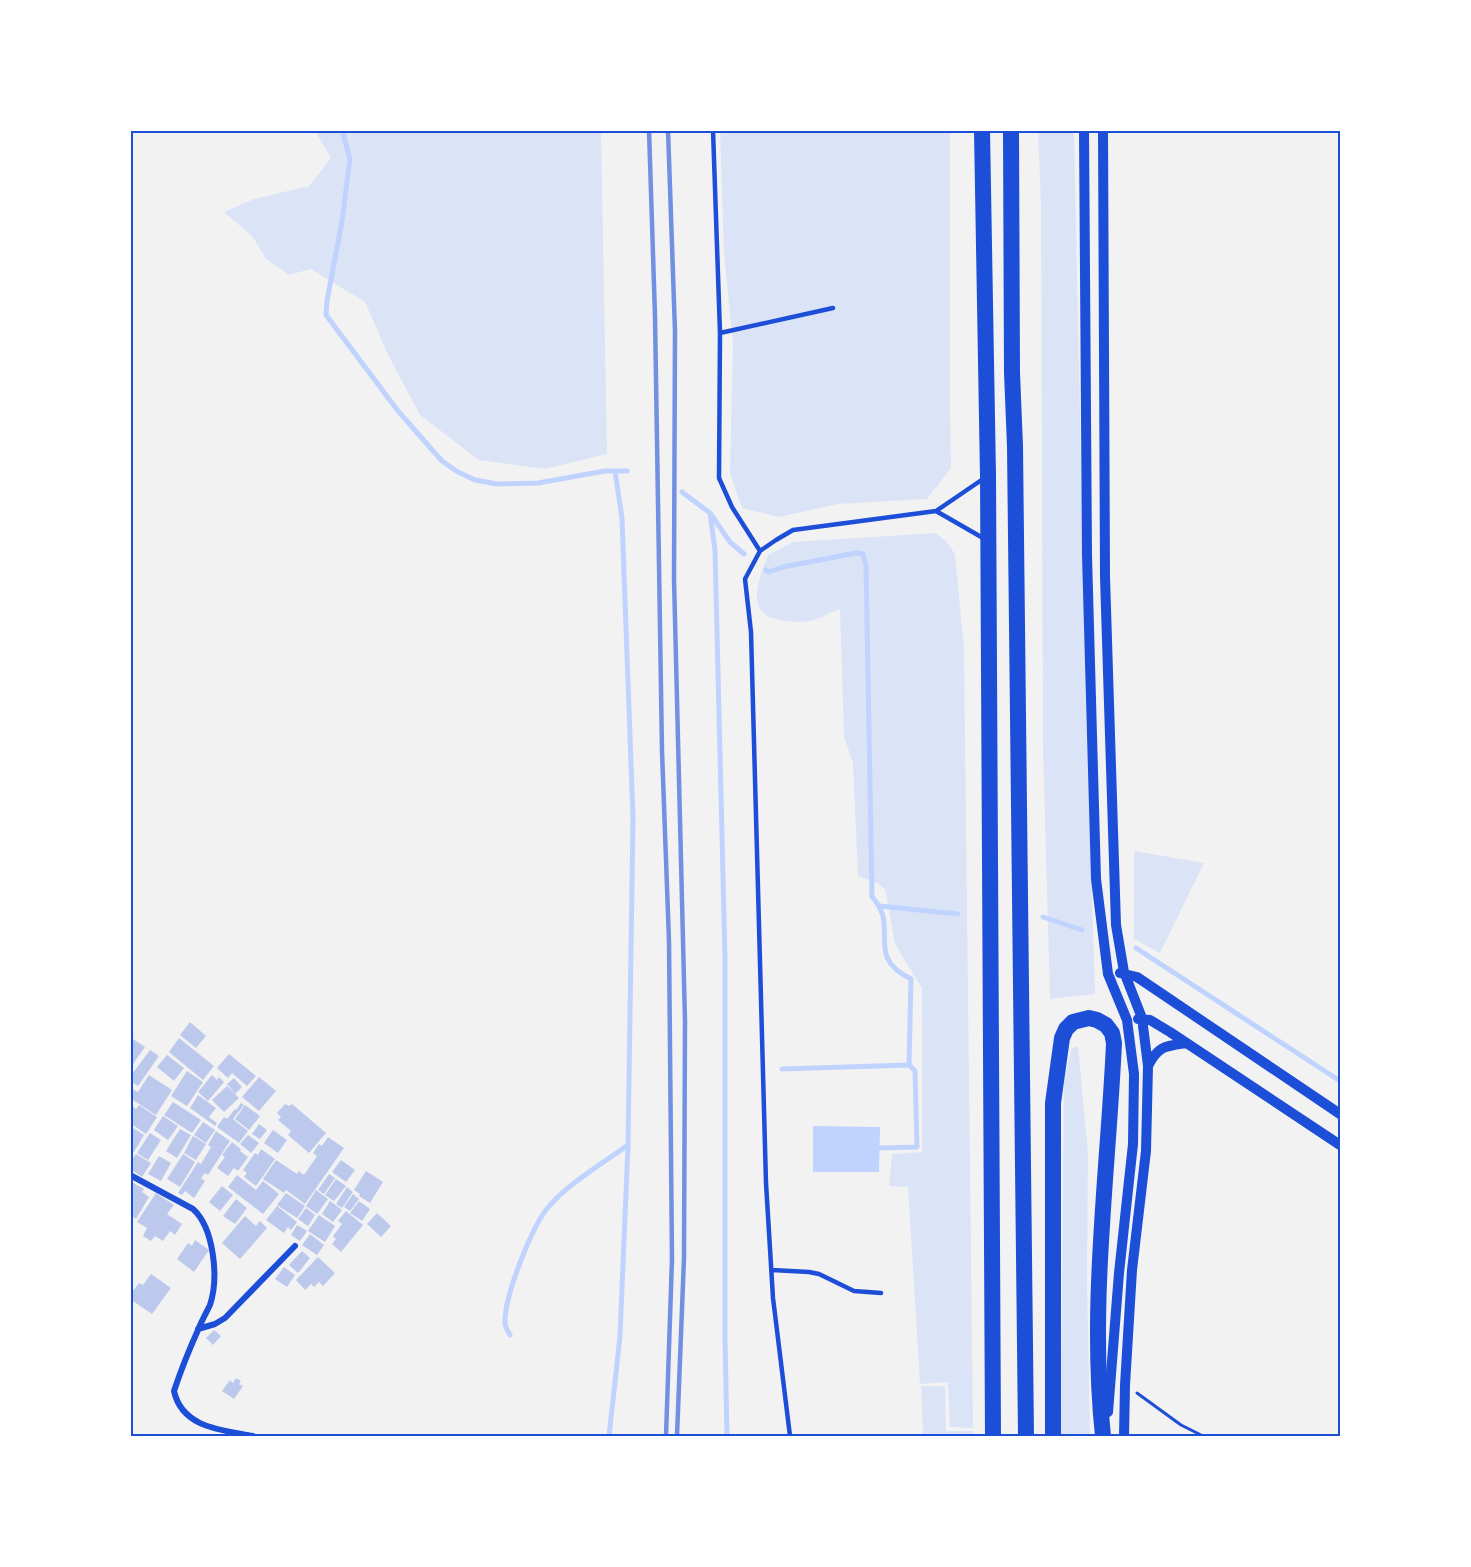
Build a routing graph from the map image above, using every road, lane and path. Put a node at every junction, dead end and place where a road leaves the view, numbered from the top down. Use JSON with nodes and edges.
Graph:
{"nodes":[{"id":1,"x":713,"y":130,"type":"edge"},
{"id":2,"x":982,"y":130,"type":"edge"},
{"id":3,"x":1011,"y":130,"type":"edge"},
{"id":4,"x":1084,"y":130,"type":"edge"},
{"id":5,"x":1103,"y":130,"type":"edge"},
{"id":6,"x":833,"y":308,"type":"dead end"},
{"id":7,"x":720,"y":333,"type":"junction"},
{"id":8,"x":988,"y":476,"type":"junction"},
{"id":9,"x":936,"y":511,"type":"junction"},
{"id":10,"x":988,"y":541,"type":"junction"},
{"id":11,"x":760,"y":551,"type":"junction"},
{"id":12,"x":1124,"y":972,"type":"junction"},
{"id":13,"x":1108,"y":974,"type":"junction"},
{"id":14,"x":1142,"y":1018,"type":"junction"},
{"id":15,"x":1127,"y":1020,"type":"junction"},
{"id":16,"x":1186,"y":1043,"type":"junction"},
{"id":17,"x":1149,"y":1066,"type":"junction"},
{"id":18,"x":1341,"y":1114,"type":"edge"},
{"id":19,"x":1341,"y":1145,"type":"edge"},
{"id":20,"x":130,"y":1175,"type":"edge"},
{"id":21,"x":295,"y":1246,"type":"dead end"},
{"id":22,"x":772,"y":1270,"type":"junction"},
{"id":23,"x":881,"y":1293,"type":"dead end"},
{"id":24,"x":198,"y":1329,"type":"junction"},
{"id":25,"x":1125,"y":1385,"type":"junction"},
{"id":26,"x":253,"y":1437,"type":"edge"},
{"id":27,"x":790,"y":1437,"type":"edge"},
{"id":28,"x":993,"y":1437,"type":"edge"},
{"id":29,"x":1026,"y":1437,"type":"edge"},
{"id":30,"x":1053,"y":1437,"type":"edge"},
{"id":31,"x":1105,"y":1437,"type":"edge"},
{"id":32,"x":1124,"y":1437,"type":"edge"},
{"id":33,"x":1203,"y":1437,"type":"edge"}],
"edges":[{"from":1,"to":7,"type":"lane"},
{"from":2,"to":8,"type":"highway"},
{"from":3,"to":29,"type":"highway"},
{"from":4,"to":13,"type":"street"},
{"from":5,"to":12,"type":"street"},
{"from":6,"to":7,"type":"lane"},
{"from":7,"to":11,"type":"lane"},
{"from":8,"to":9,"type":"lane"},
{"from":8,"to":10,"type":"highway"},
{"from":9,"to":10,"type":"lane"},
{"from":9,"to":11,"type":"lane"},
{"from":10,"to":28,"type":"highway"},
{"from":11,"to":22,"type":"lane"},
{"from":12,"to":13,"type":"street"},
{"from":12,"to":14,"type":"street"},
{"from":12,"to":18,"type":"street"},
{"from":13,"to":15,"type":"street"},
{"from":14,"to":15,"type":"street"},
{"from":14,"to":16,"type":"street"},
{"from":14,"to":17,"type":"street"},
{"from":15,"to":31,"type":"street"},
{"from":16,"to":17,"type":"street"},
{"from":16,"to":19,"type":"street"},
{"from":17,"to":25,"type":"street"},
{"from":20,"to":24,"type":"street"},
{"from":21,"to":24,"type":"street"},
{"from":22,"to":23,"type":"lane"},
{"from":22,"to":27,"type":"lane"},
{"from":24,"to":26,"type":"street"},
{"from":25,"to":32,"type":"street"},
{"from":25,"to":33,"type":"path"},
{"from":30,"to":31,"type":"highway"}]}
